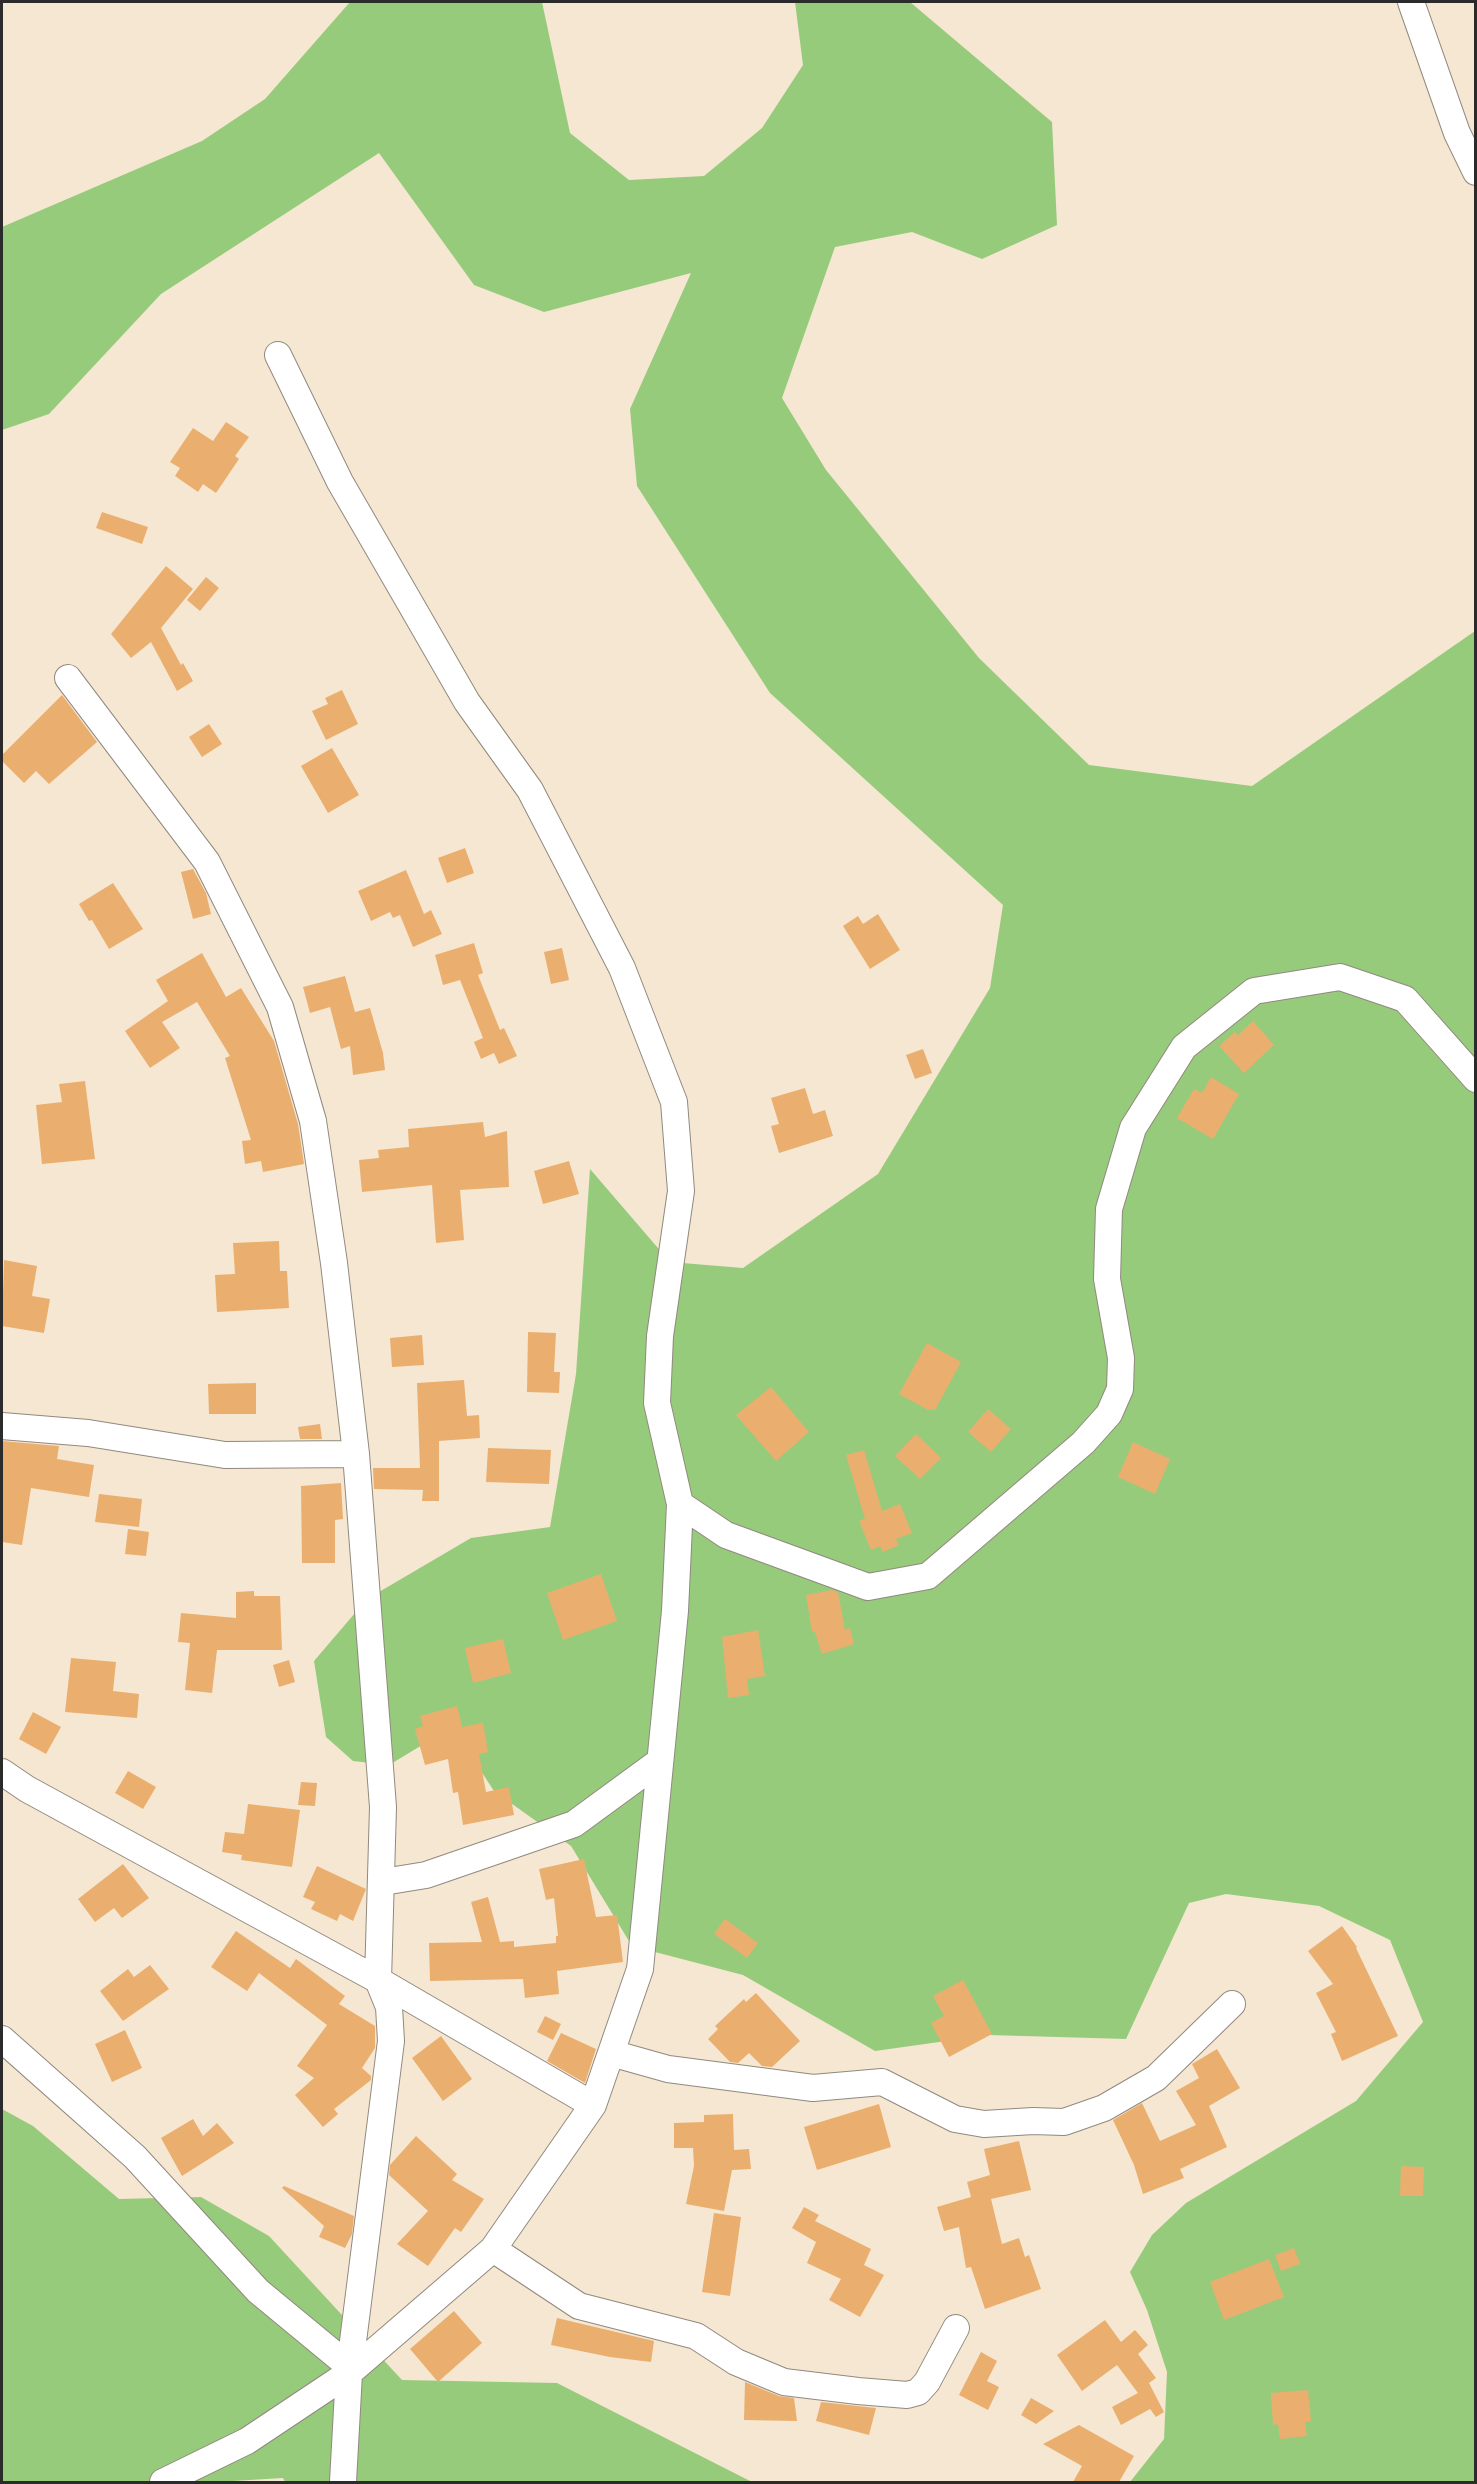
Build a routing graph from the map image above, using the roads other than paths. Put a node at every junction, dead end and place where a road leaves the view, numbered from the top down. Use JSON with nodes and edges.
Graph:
{"nodes":[{"id":1,"x":1411,"y":2,"type":"edge"},
{"id":2,"x":1476,"y":172,"type":"edge"},
{"id":3,"x":278,"y":355,"type":"dead end"},
{"id":4,"x":68,"y":678,"type":"dead end"},
{"id":5,"x":1476,"y":1079,"type":"edge"},
{"id":6,"x":2,"y":1426,"type":"edge"},
{"id":7,"x":356,"y":1454,"type":"junction"},
{"id":8,"x":681,"y":1504,"type":"junction"},
{"id":9,"x":660,"y":1761,"type":"junction"},
{"id":10,"x":2,"y":1772,"type":"edge"},
{"id":11,"x":383,"y":1882,"type":"junction"},
{"id":12,"x":378,"y":1980,"type":"junction"},
{"id":13,"x":1232,"y":2004,"type":"dead end"},
{"id":14,"x":2,"y":2039,"type":"edge"},
{"id":15,"x":611,"y":2053,"type":"junction"},
{"id":16,"x":593,"y":2105,"type":"junction"},
{"id":17,"x":493,"y":2249,"type":"junction"},
{"id":18,"x":956,"y":2328,"type":"dead end"},
{"id":19,"x":349,"y":2370,"type":"junction"},
{"id":20,"x":163,"y":2482,"type":"edge"},
{"id":21,"x":343,"y":2482,"type":"edge"}],
"edges":[{"from":1,"to":2,"type":"street"},
{"from":3,"to":8,"type":"street"},
{"from":4,"to":7,"type":"street"},
{"from":5,"to":8,"type":"street"},
{"from":6,"to":7,"type":"street"},
{"from":7,"to":11,"type":"street"},
{"from":8,"to":9,"type":"street"},
{"from":9,"to":11,"type":"street"},
{"from":9,"to":15,"type":"street"},
{"from":10,"to":12,"type":"street"},
{"from":11,"to":12,"type":"street"},
{"from":12,"to":16,"type":"street"},
{"from":12,"to":19,"type":"street"},
{"from":13,"to":15,"type":"street"},
{"from":14,"to":19,"type":"street"},
{"from":15,"to":16,"type":"street"},
{"from":16,"to":17,"type":"street"},
{"from":17,"to":18,"type":"street"},
{"from":17,"to":19,"type":"street"},
{"from":19,"to":20,"type":"street"},
{"from":19,"to":21,"type":"street"}]}
